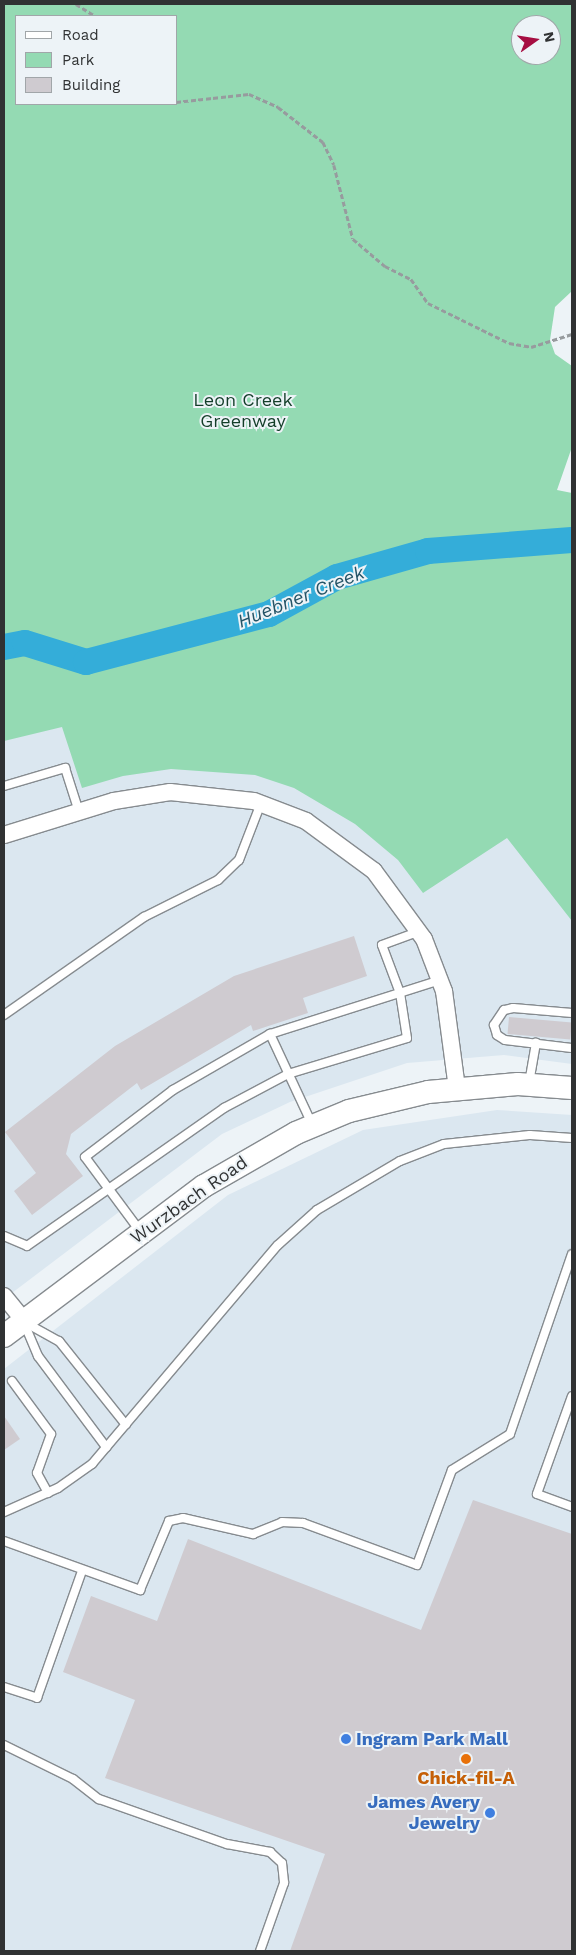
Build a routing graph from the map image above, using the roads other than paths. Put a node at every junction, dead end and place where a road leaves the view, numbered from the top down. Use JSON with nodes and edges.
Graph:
{"nodes":[{"id":1,"x":4,"y":786,"type":"edge"},
{"id":2,"x":261,"y":803,"type":"junction"},
{"id":3,"x":79,"y":812,"type":"junction"},
{"id":4,"x":4,"y":835,"type":"edge"},
{"id":5,"x":420,"y":931,"type":"junction"},
{"id":6,"x":441,"y":980,"type":"junction"},
{"id":7,"x":400,"y":993,"type":"junction"},
{"id":8,"x":572,"y":1013,"type":"edge"},
{"id":9,"x":4,"y":1015,"type":"edge"},
{"id":10,"x":270,"y":1034,"type":"junction"},
{"id":11,"x":536,"y":1043,"type":"junction"},
{"id":12,"x":572,"y":1048,"type":"edge"},
{"id":13,"x":288,"y":1074,"type":"junction"},
{"id":14,"x":529,"y":1084,"type":"junction"},
{"id":15,"x":457,"y":1088,"type":"junction"},
{"id":16,"x":572,"y":1088,"type":"edge"},
{"id":17,"x":313,"y":1126,"type":"junction"},
{"id":18,"x":572,"y":1138,"type":"edge"},
{"id":19,"x":107,"y":1187,"type":"junction"},
{"id":20,"x":141,"y":1233,"type":"junction"},
{"id":21,"x":4,"y":1236,"type":"edge"},
{"id":22,"x":572,"y":1254,"type":"edge"},
{"id":23,"x":4,"y":1296,"type":"edge"},
{"id":24,"x":24,"y":1321,"type":"junction"},
{"id":25,"x":4,"y":1336,"type":"edge"},
{"id":26,"x":12,"y":1381,"type":"dead end"},
{"id":27,"x":572,"y":1396,"type":"edge"},
{"id":28,"x":126,"y":1425,"type":"junction"},
{"id":29,"x":106,"y":1447,"type":"junction"},
{"id":30,"x":48,"y":1493,"type":"junction"},
{"id":31,"x":572,"y":1507,"type":"edge"},
{"id":32,"x":4,"y":1512,"type":"edge"},
{"id":33,"x":4,"y":1541,"type":"edge"},
{"id":34,"x":82,"y":1571,"type":"junction"},
{"id":35,"x":4,"y":1687,"type":"edge"},
{"id":36,"x":4,"y":1745,"type":"edge"},
{"id":37,"x":260,"y":1951,"type":"edge"}],
"edges":[{"from":1,"to":3,"type":"lane"},
{"from":2,"to":3,"type":"street"},
{"from":2,"to":5,"type":"street"},
{"from":2,"to":9,"type":"lane"},
{"from":3,"to":4,"type":"street"},
{"from":5,"to":6,"type":"street"},
{"from":5,"to":7,"type":"lane"},
{"from":6,"to":7,"type":"lane"},
{"from":6,"to":15,"type":"street"},
{"from":7,"to":10,"type":"lane"},
{"from":7,"to":13,"type":"lane"},
{"from":8,"to":11,"type":"lane"},
{"from":10,"to":13,"type":"lane"},
{"from":10,"to":19,"type":"lane"},
{"from":11,"to":12,"type":"lane"},
{"from":11,"to":14,"type":"lane"},
{"from":13,"to":17,"type":"lane"},
{"from":13,"to":19,"type":"lane"},
{"from":14,"to":15,"type":"main road","name":"Wurzbach Road"},
{"from":14,"to":16,"type":"main road","name":"Wurzbach Road"},
{"from":15,"to":17,"type":"main road","name":"Wurzbach Road"},
{"from":17,"to":20,"type":"main road","name":"Wurzbach Road"},
{"from":18,"to":28,"type":"lane"},
{"from":19,"to":20,"type":"lane"},
{"from":19,"to":21,"type":"lane"},
{"from":20,"to":24,"type":"main road","name":"Wurzbach Road"},
{"from":22,"to":34,"type":"lane"},
{"from":23,"to":24,"type":"street"},
{"from":24,"to":25,"type":"main road","name":"Wurzbach Road"},
{"from":24,"to":28,"type":"lane"},
{"from":24,"to":29,"type":"lane"},
{"from":26,"to":30,"type":"lane"},
{"from":27,"to":31,"type":"lane"},
{"from":28,"to":29,"type":"lane"},
{"from":29,"to":30,"type":"lane"},
{"from":30,"to":32,"type":"lane"},
{"from":33,"to":34,"type":"lane"},
{"from":34,"to":35,"type":"lane"},
{"from":36,"to":37,"type":"lane"}]}
